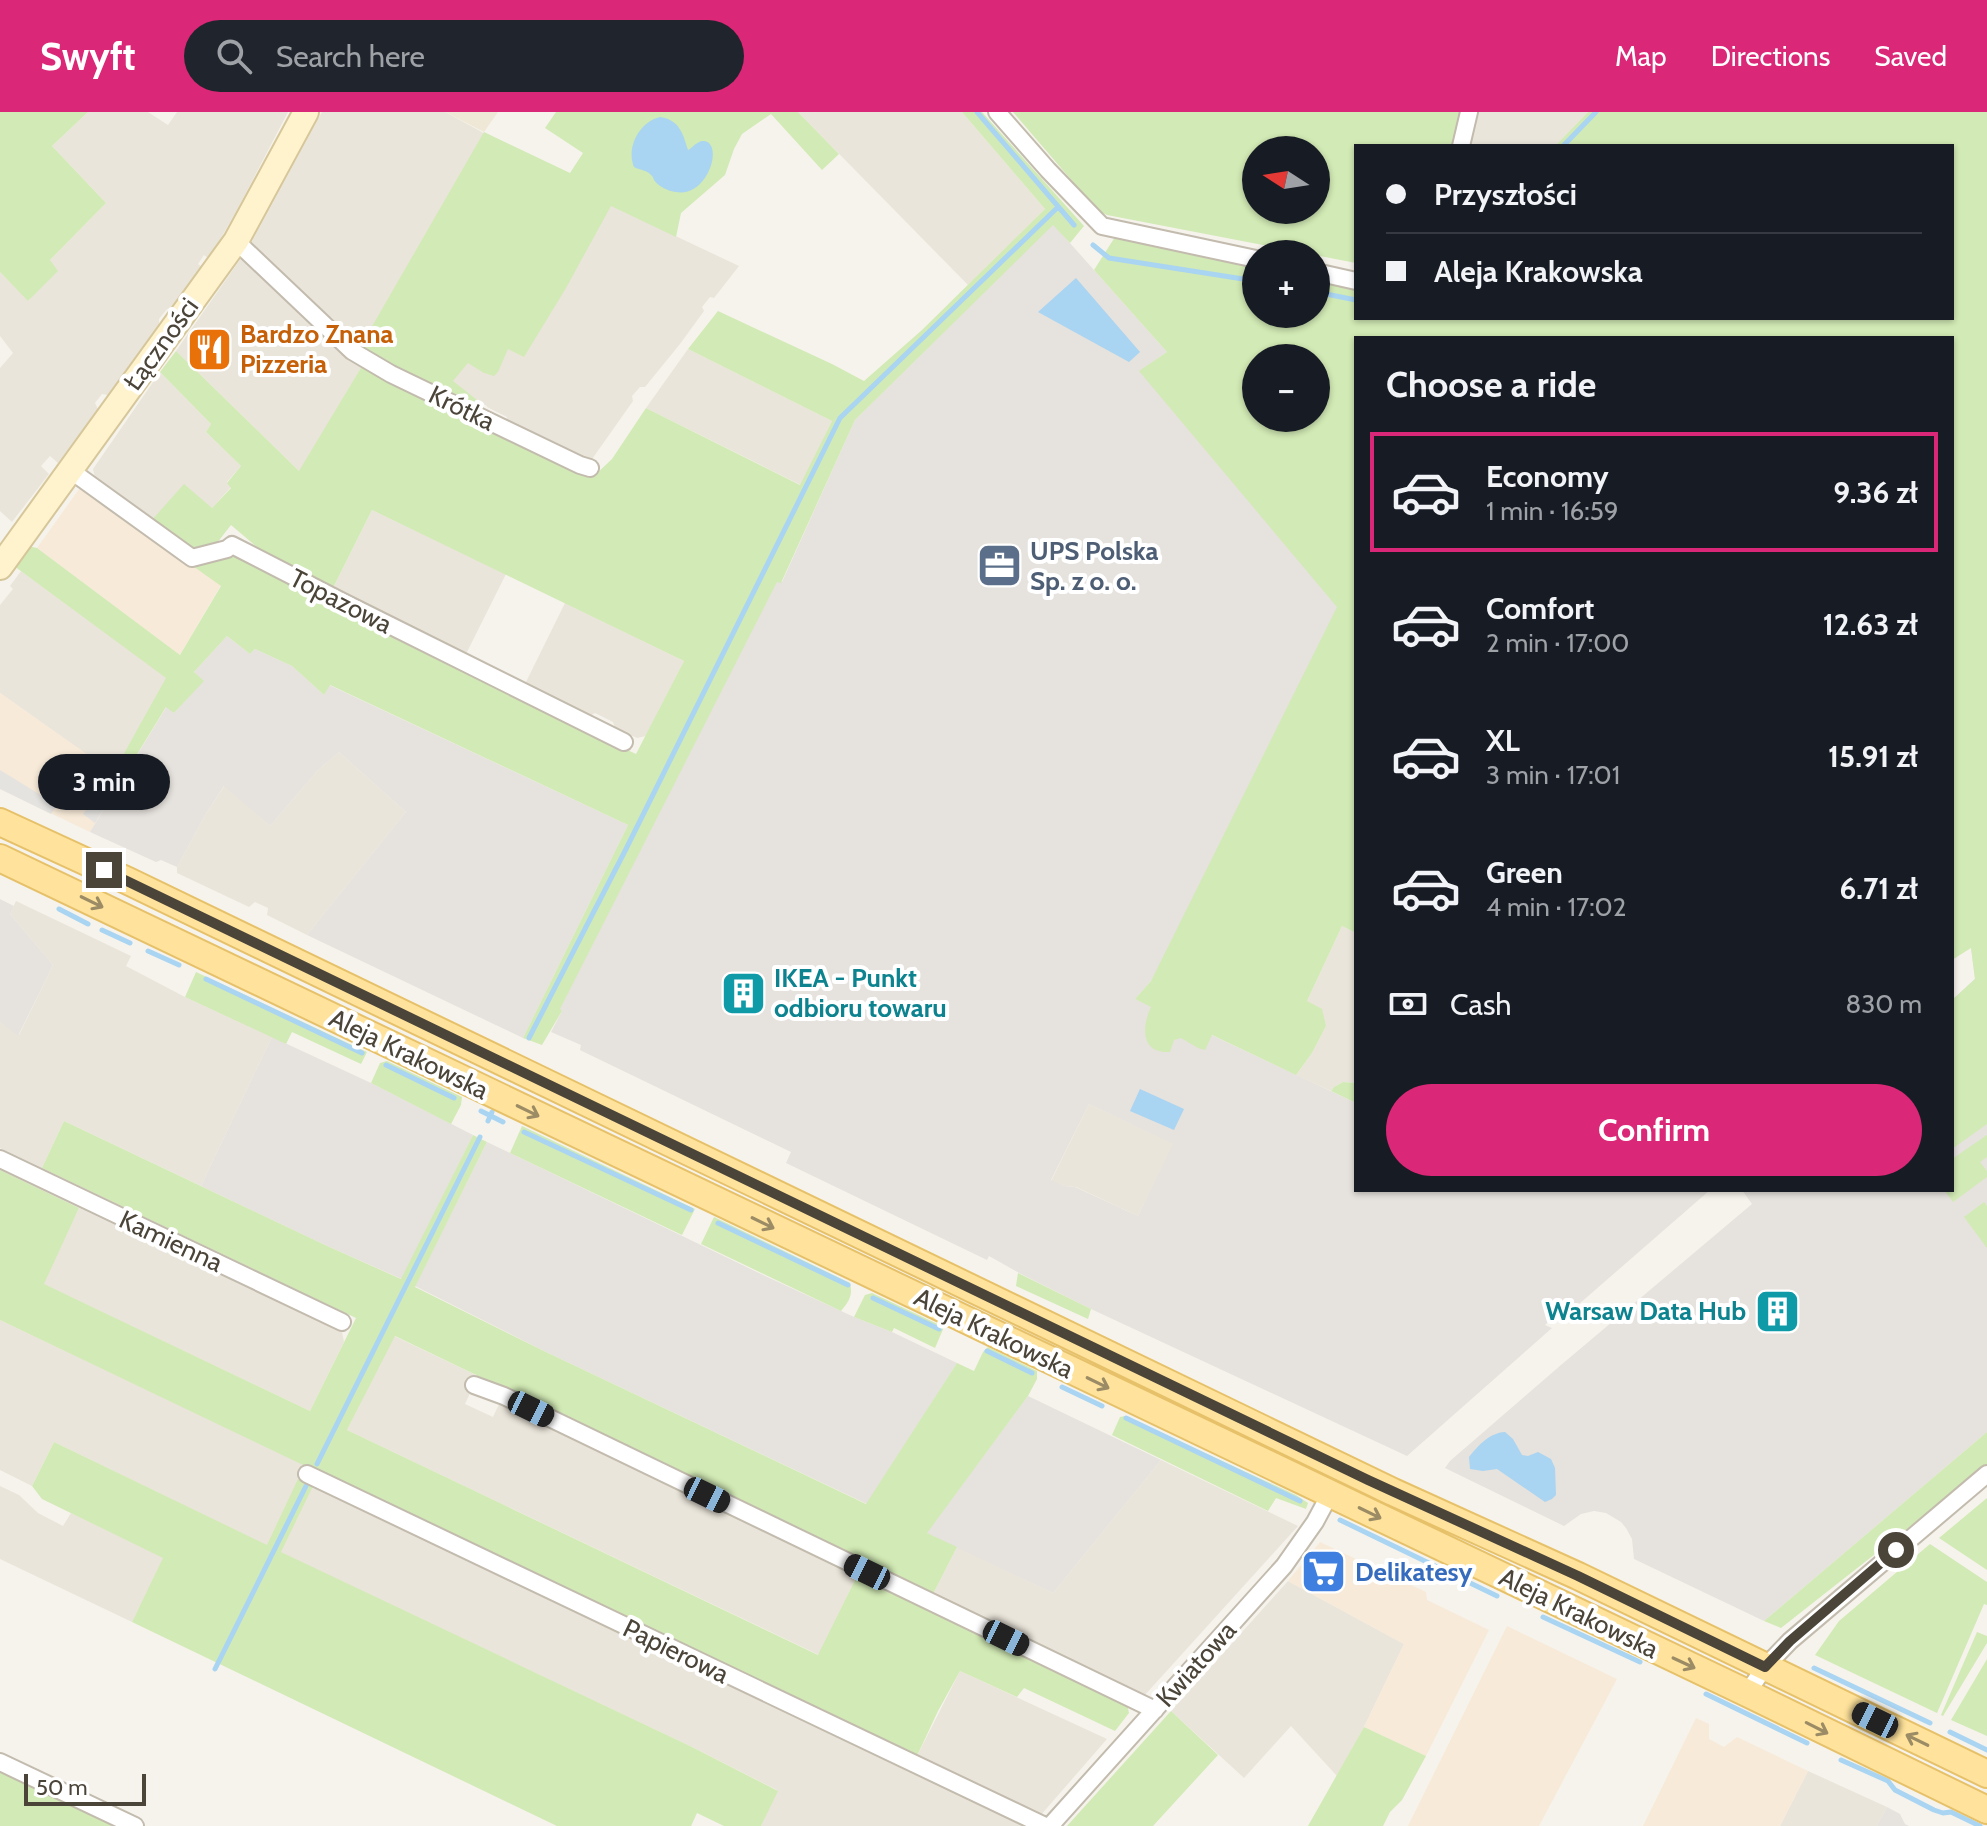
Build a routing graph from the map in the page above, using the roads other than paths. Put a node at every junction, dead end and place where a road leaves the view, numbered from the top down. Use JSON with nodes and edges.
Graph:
{"nodes":[{"id":1,"x":306,"y":112,"type":"edge"},
{"id":2,"x":997,"y":112,"type":"edge"},
{"id":3,"x":1469,"y":112,"type":"edge"},
{"id":4,"x":1461,"y":144,"type":"edge"},
{"id":5,"x":236,"y":241,"type":"junction"},
{"id":6,"x":1242,"y":256,"type":"edge"},
{"id":7,"x":1330,"y":275,"type":"edge"},
{"id":8,"x":1354,"y":281,"type":"edge"},
{"id":9,"x":590,"y":468,"type":"dead end"},
{"id":10,"x":70,"y":470,"type":"junction"},
{"id":11,"x":0,"y":567,"type":"edge"},
{"id":12,"x":624,"y":742,"type":"dead end"},
{"id":13,"x":0,"y":822,"type":"edge"},
{"id":14,"x":0,"y":858,"type":"edge"},
{"id":15,"x":0,"y":1159,"type":"edge"},
{"id":16,"x":342,"y":1322,"type":"dead end"},
{"id":17,"x":474,"y":1385,"type":"dead end"},
{"id":18,"x":307,"y":1474,"type":"dead end"},
{"id":19,"x":1987,"y":1474,"type":"edge"},
{"id":20,"x":1330,"y":1494,"type":"junction"},
{"id":21,"x":1765,"y":1667,"type":"junction"},
{"id":22,"x":1747,"y":1693,"type":"junction"},
{"id":23,"x":1155,"y":1710,"type":"junction"},
{"id":24,"x":0,"y":1762,"type":"edge"},
{"id":25,"x":1987,"y":1774,"type":"edge"},
{"id":26,"x":1987,"y":1810,"type":"edge"},
{"id":27,"x":135,"y":1826,"type":"edge"},
{"id":28,"x":1048,"y":1826,"type":"edge"}],
"edges":[{"from":1,"to":5,"type":"street","name":"Łączności"},
{"from":2,"to":6,"type":"street"},
{"from":3,"to":4,"type":"street"},
{"from":5,"to":9,"type":"street","name":"Krótka"},
{"from":5,"to":10,"type":"street","name":"Łączności"},
{"from":7,"to":8,"type":"street"},
{"from":10,"to":11,"type":"street","name":"Łączności"},
{"from":10,"to":12,"type":"street","name":"Topazowa"},
{"from":13,"to":21,"type":"main road","name":"Aleja Krakowska"},
{"from":14,"to":20,"type":"main road","name":"Aleja Krakowska","one_way":true},
{"from":15,"to":16,"type":"street","name":"Kamienna"},
{"from":17,"to":23,"type":"street"},
{"from":18,"to":28,"type":"street","name":"Papierowa"},
{"from":19,"to":21,"type":"street"},
{"from":20,"to":22,"type":"main road","name":"Aleja Krakowska","one_way":true},
{"from":20,"to":23,"type":"street","name":"Kwiatowa"},
{"from":21,"to":22,"type":"street"},
{"from":25,"to":21,"type":"main road","name":"Aleja Krakowska","one_way":true},
{"from":22,"to":26,"type":"main road","name":"Aleja Krakowska","one_way":true},
{"from":23,"to":28,"type":"street","name":"Kwiatowa"},
{"from":24,"to":27,"type":"street"}]}
